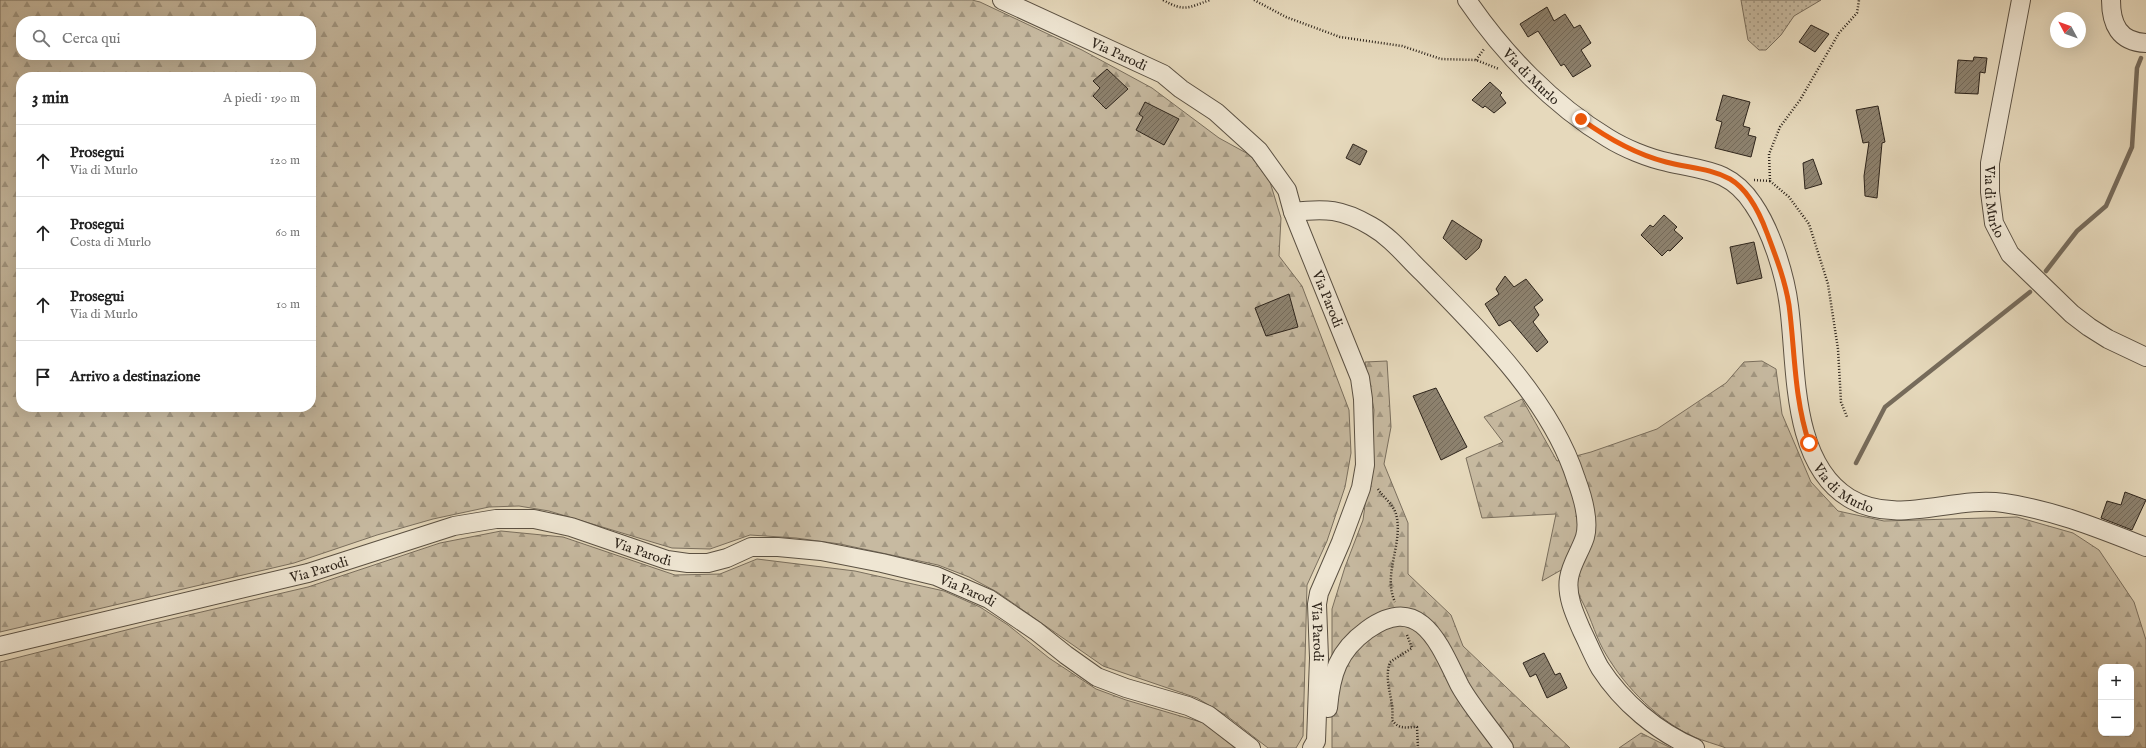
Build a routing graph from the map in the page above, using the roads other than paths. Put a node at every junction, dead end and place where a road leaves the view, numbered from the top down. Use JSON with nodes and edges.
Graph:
{"nodes":[{"id":1,"x":1002,"y":0,"type":"edge"},
{"id":2,"x":1467,"y":0,"type":"edge"},
{"id":3,"x":2021,"y":0,"type":"edge"},
{"id":4,"x":2111,"y":0,"type":"edge"},
{"id":5,"x":2146,"y":43,"type":"edge"},
{"id":6,"x":1293,"y":212,"type":"junction"},
{"id":7,"x":2146,"y":357,"type":"edge"},
{"id":8,"x":2146,"y":547,"type":"edge"},
{"id":9,"x":0,"y":646,"type":"edge"},
{"id":10,"x":1314,"y":744,"type":"edge"},
{"id":11,"x":1251,"y":748,"type":"edge"},
{"id":12,"x":1504,"y":748,"type":"edge"},
{"id":13,"x":1695,"y":748,"type":"edge"}],
"edges":[{"from":1,"to":6,"type":"street","name":"Via Parodi"},
{"from":2,"to":8,"type":"street","name":"Via di Murlo"},
{"from":3,"to":7,"type":"street","name":"Via di Murlo"},
{"from":4,"to":5,"type":"street"},
{"from":6,"to":10,"type":"street","name":"Via Parodi"},
{"from":6,"to":13,"type":"street"},
{"from":9,"to":11,"type":"street","name":"Via Parodi"},
{"from":10,"to":12,"type":"street"}]}
